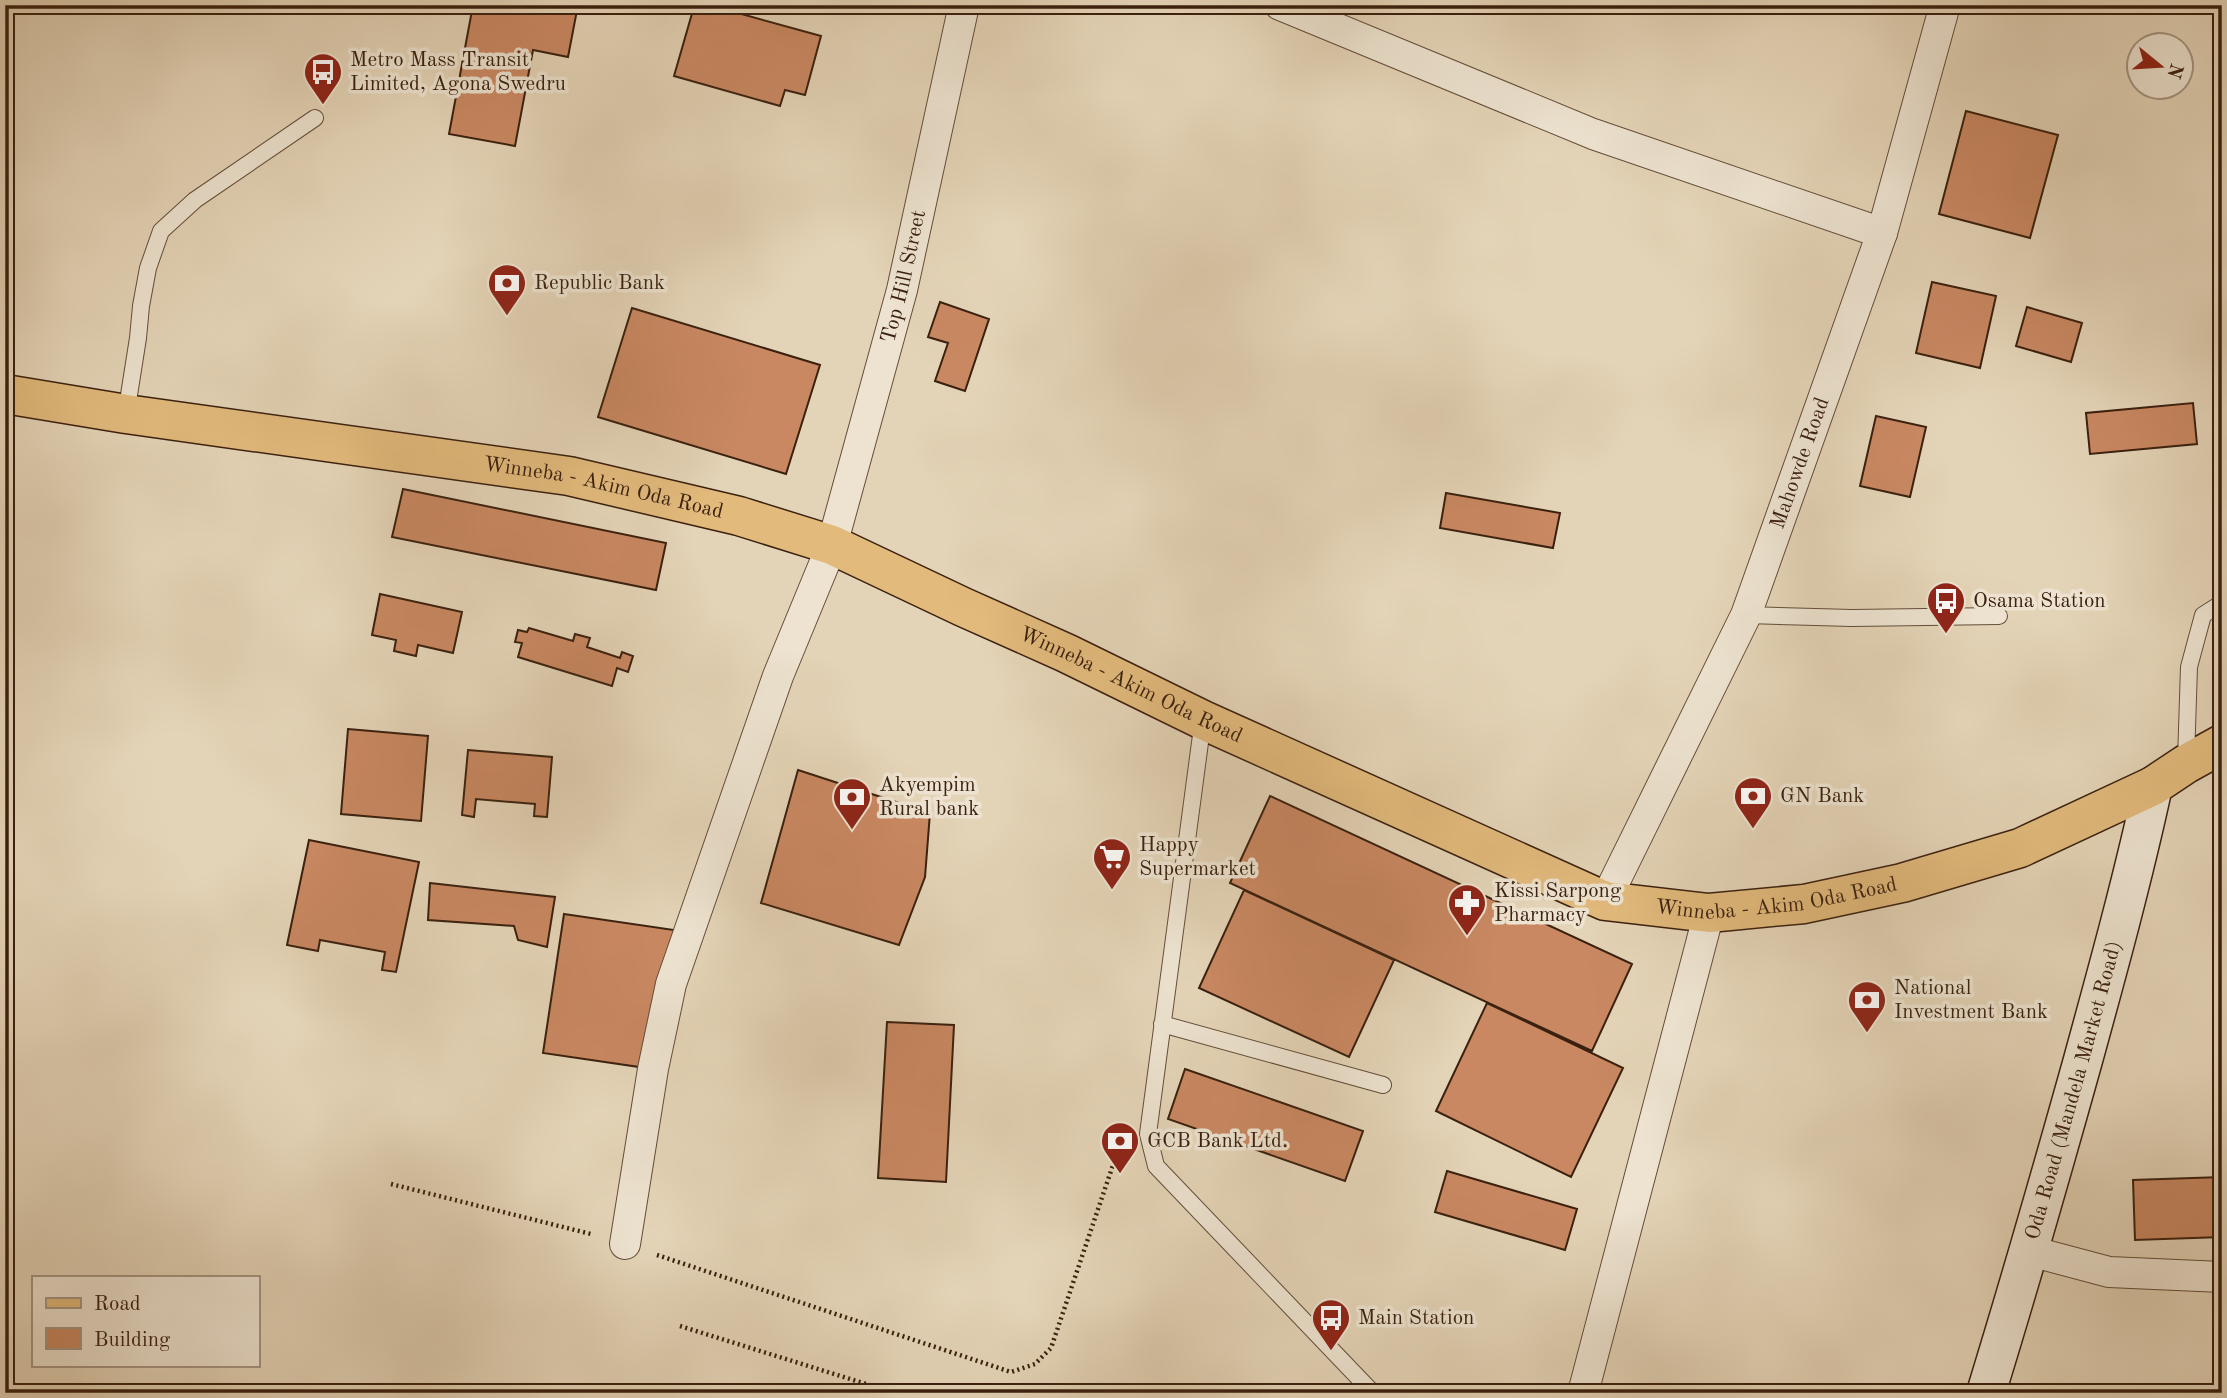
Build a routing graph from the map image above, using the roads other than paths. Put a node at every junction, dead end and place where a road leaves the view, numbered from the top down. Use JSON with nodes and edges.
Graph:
{"nodes":[{"id":1,"x":964,"y":5,"type":"edge"},
{"id":2,"x":1280,"y":5,"type":"edge"},
{"id":3,"x":1945,"y":5,"type":"edge"},
{"id":4,"x":314,"y":118,"type":"dead end"},
{"id":5,"x":1882,"y":233,"type":"junction"},
{"id":6,"x":5,"y":394,"type":"edge"},
{"id":7,"x":126,"y":414,"type":"junction"},
{"id":8,"x":832,"y":545,"type":"junction"},
{"id":9,"x":2222,"y":603,"type":"edge"},
{"id":10,"x":1746,"y":615,"type":"junction"},
{"id":11,"x":1999,"y":616,"type":"dead end"},
{"id":12,"x":1203,"y":720,"type":"junction"},
{"id":13,"x":2222,"y":744,"type":"edge"},
{"id":14,"x":2186,"y":764,"type":"junction"},
{"id":15,"x":2153,"y":786,"type":"junction"},
{"id":16,"x":1605,"y":901,"type":"junction"},
{"id":17,"x":1709,"y":913,"type":"junction"},
{"id":18,"x":1162,"y":1024,"type":"junction"},
{"id":19,"x":1383,"y":1085,"type":"dead end"},
{"id":20,"x":625,"y":1244,"type":"road end"},
{"id":21,"x":2030,"y":1251,"type":"junction"},
{"id":22,"x":2222,"y":1277,"type":"edge"},
{"id":23,"x":1373,"y":1393,"type":"edge"},
{"id":24,"x":1583,"y":1393,"type":"edge"},
{"id":25,"x":1986,"y":1393,"type":"edge"}],
"edges":[{"from":1,"to":8,"type":"street","name":"Top Hill Street"},
{"from":2,"to":5,"type":"street"},
{"from":3,"to":5,"type":"street","name":"Mahowde Road"},
{"from":4,"to":7,"type":"lane"},
{"from":5,"to":10,"type":"street","name":"Mahowde Road"},
{"from":6,"to":7,"type":"main road","name":"Winneba - Akim Oda Road"},
{"from":7,"to":8,"type":"main road","name":"Winneba - Akim Oda Road"},
{"from":8,"to":12,"type":"main road","name":"Winneba - Akim Oda Road"},
{"from":8,"to":20,"type":"street","name":"Top Hill Street"},
{"from":9,"to":14,"type":"lane"},
{"from":10,"to":11,"type":"lane"},
{"from":10,"to":16,"type":"street","name":"Mahowde Road"},
{"from":12,"to":16,"type":"main road","name":"Winneba - Akim Oda Road"},
{"from":12,"to":18,"type":"lane"},
{"from":13,"to":14,"type":"main road","name":"Winneba - Akim Oda Road"},
{"from":14,"to":15,"type":"main road","name":"Winneba - Akim Oda Road"},
{"from":15,"to":17,"type":"main road","name":"Winneba - Akim Oda Road"},
{"from":15,"to":21,"type":"street","name":"Oda Road (Mandela Market Road)"},
{"from":16,"to":17,"type":"main road","name":"Winneba - Akim Oda Road"},
{"from":17,"to":24,"type":"street"},
{"from":18,"to":19,"type":"lane"},
{"from":18,"to":23,"type":"lane"},
{"from":21,"to":22,"type":"street"},
{"from":21,"to":25,"type":"street","name":"Oda Road (Mandela Market Road)"}]}
